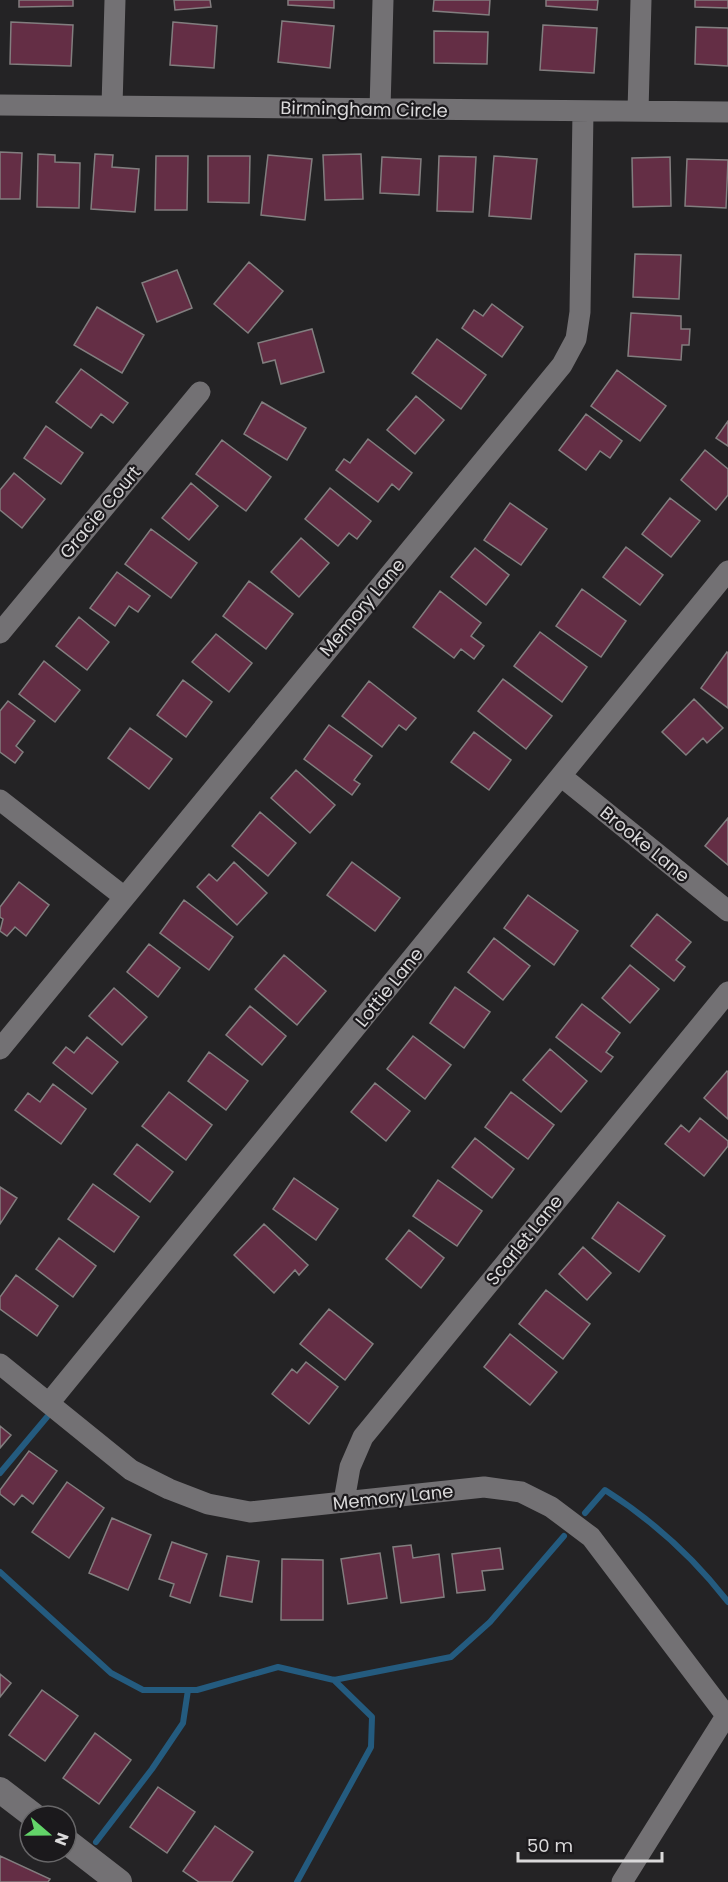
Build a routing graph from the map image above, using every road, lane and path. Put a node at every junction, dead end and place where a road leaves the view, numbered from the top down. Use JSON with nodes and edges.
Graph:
{"nodes":[{"id":1,"x":115,"y":0,"type":"edge"},
{"id":2,"x":382,"y":0,"type":"edge"},
{"id":3,"x":641,"y":0,"type":"edge"},
{"id":4,"x":0,"y":105,"type":"edge"},
{"id":5,"x":112,"y":106,"type":"junction"},
{"id":6,"x":380,"y":109,"type":"junction"},
{"id":7,"x":583,"y":111,"type":"junction"},
{"id":8,"x":638,"y":111,"type":"junction"},
{"id":9,"x":728,"y":112,"type":"edge"},
{"id":10,"x":200,"y":392,"type":"dead end"},
{"id":11,"x":728,"y":570,"type":"edge"},
{"id":12,"x":0,"y":633,"type":"edge"},
{"id":13,"x":561,"y":776,"type":"junction"},
{"id":14,"x":0,"y":800,"type":"edge"},
{"id":15,"x":123,"y":896,"type":"junction"},
{"id":16,"x":728,"y":912,"type":"edge"},
{"id":17,"x":728,"y":992,"type":"edge"},
{"id":18,"x":0,"y":1049,"type":"edge"},
{"id":19,"x":0,"y":1364,"type":"edge"},
{"id":20,"x":49,"y":1403,"type":"junction"},
{"id":21,"x":344,"y":1501,"type":"junction"},
{"id":22,"x":727,"y":1717,"type":"edge"},
{"id":23,"x":0,"y":1790,"type":"edge"},
{"id":24,"x":18,"y":1804,"type":"edge"},
{"id":25,"x":78,"y":1851,"type":"edge"},
{"id":26,"x":112,"y":1880,"type":"edge"},
{"id":27,"x":622,"y":1882,"type":"edge"}],
"edges":[{"from":1,"to":5,"type":"street"},
{"from":2,"to":6,"type":"street"},
{"from":3,"to":8,"type":"street"},
{"from":4,"to":5,"type":"street","name":"Birmingham Circle"},
{"from":5,"to":6,"type":"street","name":"Birmingham Circle"},
{"from":6,"to":7,"type":"street","name":"Birmingham Circle"},
{"from":7,"to":8,"type":"street","name":"Birmingham Circle"},
{"from":7,"to":15,"type":"street","name":"Memory Lane"},
{"from":8,"to":9,"type":"street","name":"Birmingham Circle"},
{"from":10,"to":12,"type":"street","name":"Gracie Court"},
{"from":11,"to":13,"type":"street","name":"Lottie Lane"},
{"from":13,"to":16,"type":"street","name":"Brooke Lane"},
{"from":13,"to":20,"type":"street","name":"Lottie Lane"},
{"from":14,"to":15,"type":"street"},
{"from":15,"to":18,"type":"street","name":"Memory Lane"},
{"from":17,"to":21,"type":"street","name":"Scarlet Lane"},
{"from":19,"to":20,"type":"street","name":"Memory Lane"},
{"from":20,"to":21,"type":"street","name":"Memory Lane"},
{"from":21,"to":22,"type":"street","name":"Memory Lane"},
{"from":22,"to":27,"type":"street"},
{"from":23,"to":24,"type":"street"},
{"from":25,"to":26,"type":"street"}]}
